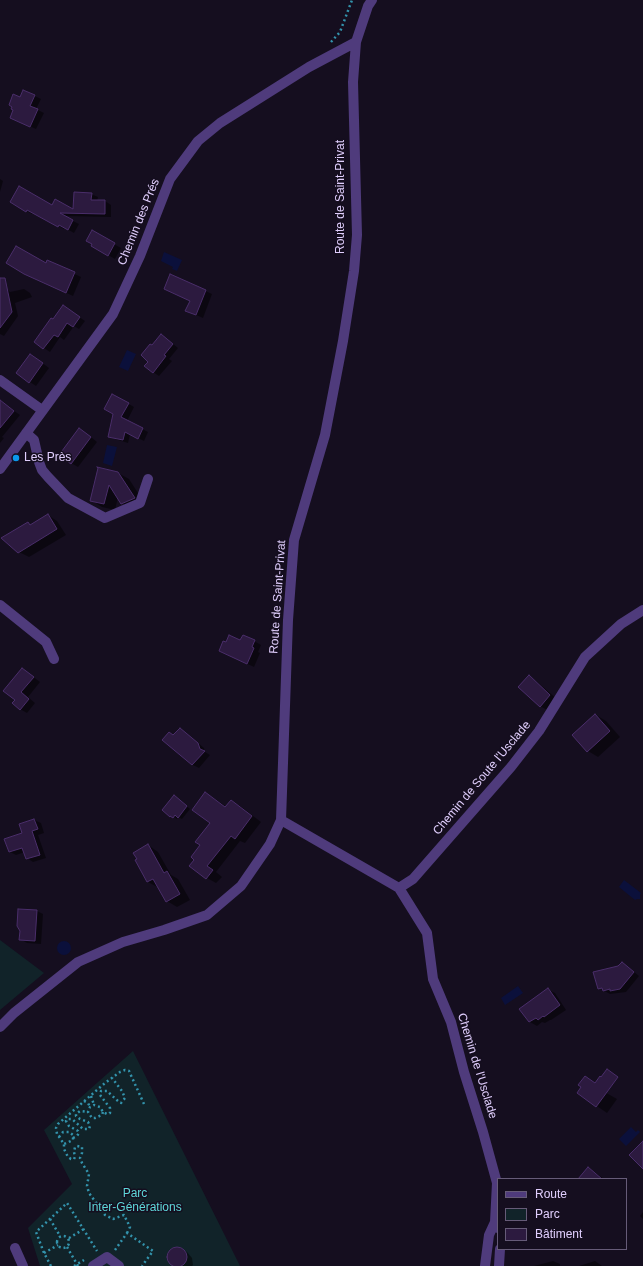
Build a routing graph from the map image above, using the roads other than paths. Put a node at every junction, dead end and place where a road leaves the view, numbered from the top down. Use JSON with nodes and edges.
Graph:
{"nodes":[{"id":1,"x":372,"y":0,"type":"edge"},
{"id":2,"x":356,"y":42,"type":"junction"},
{"id":3,"x":0,"y":380,"type":"edge"},
{"id":4,"x":42,"y":410,"type":"junction"},
{"id":5,"x":26,"y":433,"type":"junction"},
{"id":6,"x":0,"y":469,"type":"edge"},
{"id":7,"x":148,"y":480,"type":"dead end"},
{"id":8,"x":0,"y":605,"type":"edge"},
{"id":9,"x":643,"y":610,"type":"edge"},
{"id":10,"x":54,"y":659,"type":"dead end"},
{"id":11,"x":281,"y":820,"type":"junction"},
{"id":12,"x":398,"y":888,"type":"junction"},
{"id":13,"x":0,"y":1027,"type":"edge"},
{"id":14,"x":496,"y":1225,"type":"edge"},
{"id":15,"x":15,"y":1248,"type":"dead end"},
{"id":16,"x":500,"y":1250,"type":"edge"},
{"id":17,"x":90,"y":1262,"type":"edge"},
{"id":18,"x":23,"y":1266,"type":"edge"},
{"id":19,"x":119,"y":1266,"type":"edge"},
{"id":20,"x":485,"y":1266,"type":"edge"},
{"id":21,"x":499,"y":1266,"type":"edge"}],
"edges":[{"from":1,"to":2,"type":"street","name":"Route de Saint-Privat"},
{"from":2,"to":4,"type":"street","name":"Chemin des Prés"},
{"from":2,"to":11,"type":"street","name":"Route de Saint-Privat"},
{"from":3,"to":4,"type":"street"},
{"from":4,"to":5,"type":"street","name":"Chemin des Prés"},
{"from":5,"to":6,"type":"street","name":"Chemin des Prés"},
{"from":5,"to":7,"type":"street"},
{"from":8,"to":10,"type":"street"},
{"from":9,"to":12,"type":"street","name":"Chemin de Soute l'Usclade"},
{"from":11,"to":12,"type":"street","name":"Chemin de l'Usclade"},
{"from":11,"to":13,"type":"street","name":"Route de Saint-Privat"},
{"from":12,"to":14,"type":"street","name":"Chemin de l'Usclade"},
{"from":14,"to":20,"type":"street","name":"Chemin de l'Usclade"},
{"from":15,"to":18,"type":"street"},
{"from":16,"to":21,"type":"street"},
{"from":17,"to":19,"type":"street"}]}
